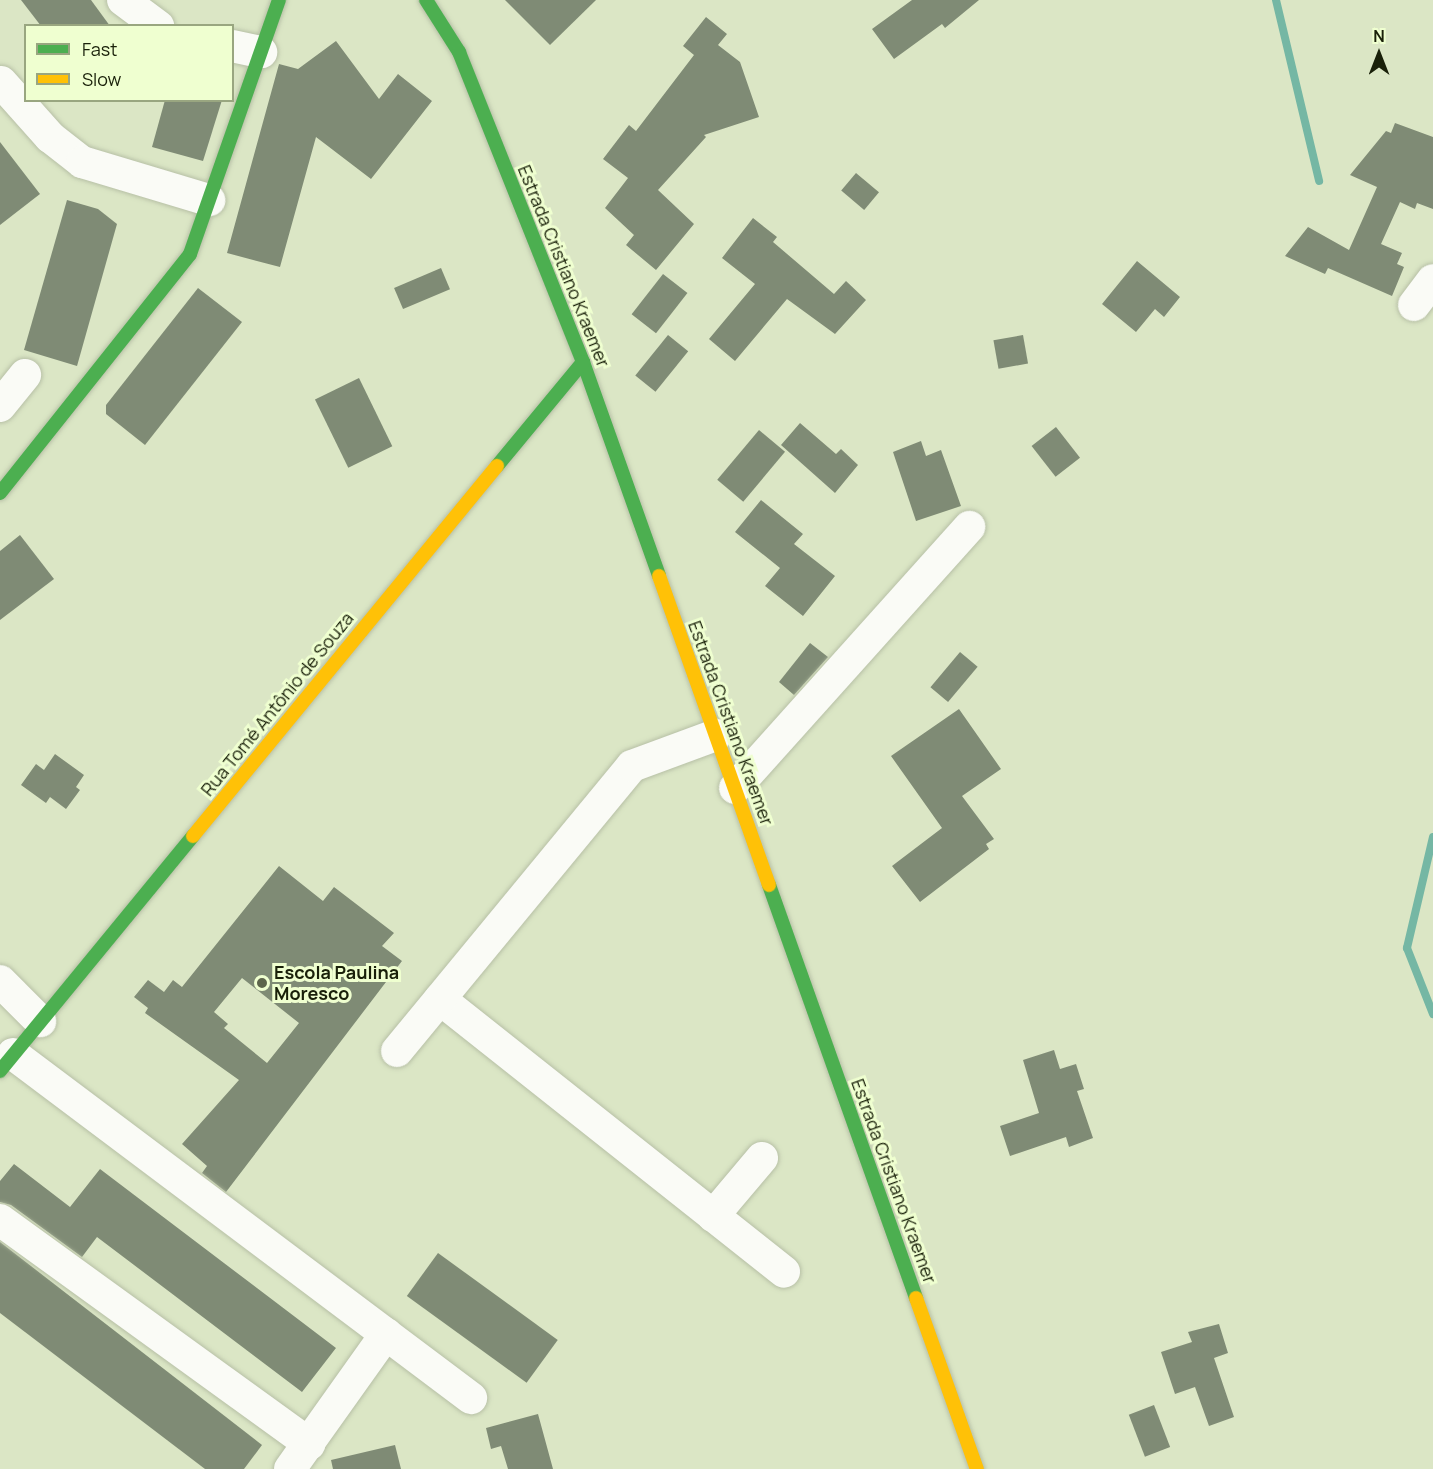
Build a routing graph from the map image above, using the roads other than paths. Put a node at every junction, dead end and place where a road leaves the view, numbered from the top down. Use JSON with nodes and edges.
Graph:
{"nodes":[{"id":1,"x":123,"y":0,"type":"edge"},
{"id":2,"x":279,"y":0,"type":"edge"},
{"id":3,"x":426,"y":0,"type":"edge"},
{"id":4,"x":155,"y":24,"type":"edge"},
{"id":5,"x":247,"y":49,"type":"edge"},
{"id":6,"x":1,"y":82,"type":"edge"},
{"id":7,"x":234,"y":101,"type":"edge"},
{"id":8,"x":234,"y":102,"type":"edge"},
{"id":9,"x":209,"y":200,"type":"junction"},
{"id":10,"x":1433,"y":280,"type":"edge"},
{"id":11,"x":1414,"y":305,"type":"dead end"},
{"id":12,"x":583,"y":362,"type":"junction"},
{"id":13,"x":25,"y":375,"type":"dead end"},
{"id":14,"x":0,"y":406,"type":"edge"},
{"id":15,"x":0,"y":493,"type":"edge"},
{"id":16,"x":969,"y":527,"type":"dead end"},
{"id":17,"x":716,"y":735,"type":"junction"},
{"id":18,"x":735,"y":788,"type":"junction"},
{"id":19,"x":0,"y":981,"type":"edge"},
{"id":20,"x":440,"y":999,"type":"junction"},
{"id":21,"x":40,"y":1021,"type":"junction"},
{"id":22,"x":397,"y":1051,"type":"dead end"},
{"id":23,"x":7,"y":1062,"type":"edge"},
{"id":24,"x":762,"y":1158,"type":"dead end"},
{"id":25,"x":714,"y":1216,"type":"junction"},
{"id":26,"x":0,"y":1220,"type":"edge"},
{"id":27,"x":784,"y":1272,"type":"dead end"},
{"id":28,"x":386,"y":1334,"type":"junction"},
{"id":29,"x":471,"y":1398,"type":"dead end"},
{"id":30,"x":299,"y":1457,"type":"edge"},
{"id":31,"x":977,"y":1469,"type":"edge"}],
"edges":[{"from":1,"to":4,"type":"street"},
{"from":2,"to":5,"type":"main road"},
{"from":3,"to":12,"type":"main road","name":"Estrada Cristiano Kraemer"},
{"from":5,"to":7,"type":"main road"},
{"from":6,"to":9,"type":"street"},
{"from":8,"to":9,"type":"main road"},
{"from":9,"to":15,"type":"main road"},
{"from":10,"to":11,"type":"street"},
{"from":12,"to":17,"type":"main road","name":"Estrada Cristiano Kraemer"},
{"from":12,"to":21,"type":"main road","name":"Rua Tomé Antônio de Souza"},
{"from":13,"to":14,"type":"street"},
{"from":16,"to":18,"type":"street"},
{"from":17,"to":18,"type":"main road","name":"Estrada Cristiano Kraemer"},
{"from":17,"to":20,"type":"street"},
{"from":18,"to":31,"type":"main road","name":"Estrada Cristiano Kraemer"},
{"from":19,"to":21,"type":"street"},
{"from":20,"to":22,"type":"street"},
{"from":20,"to":25,"type":"street"},
{"from":21,"to":23,"type":"main road","name":"Rua Tomé Antônio de Souza"},
{"from":23,"to":28,"type":"street"},
{"from":24,"to":25,"type":"street"},
{"from":25,"to":27,"type":"street"},
{"from":26,"to":30,"type":"street"},
{"from":28,"to":29,"type":"street"},
{"from":28,"to":30,"type":"street"}]}
